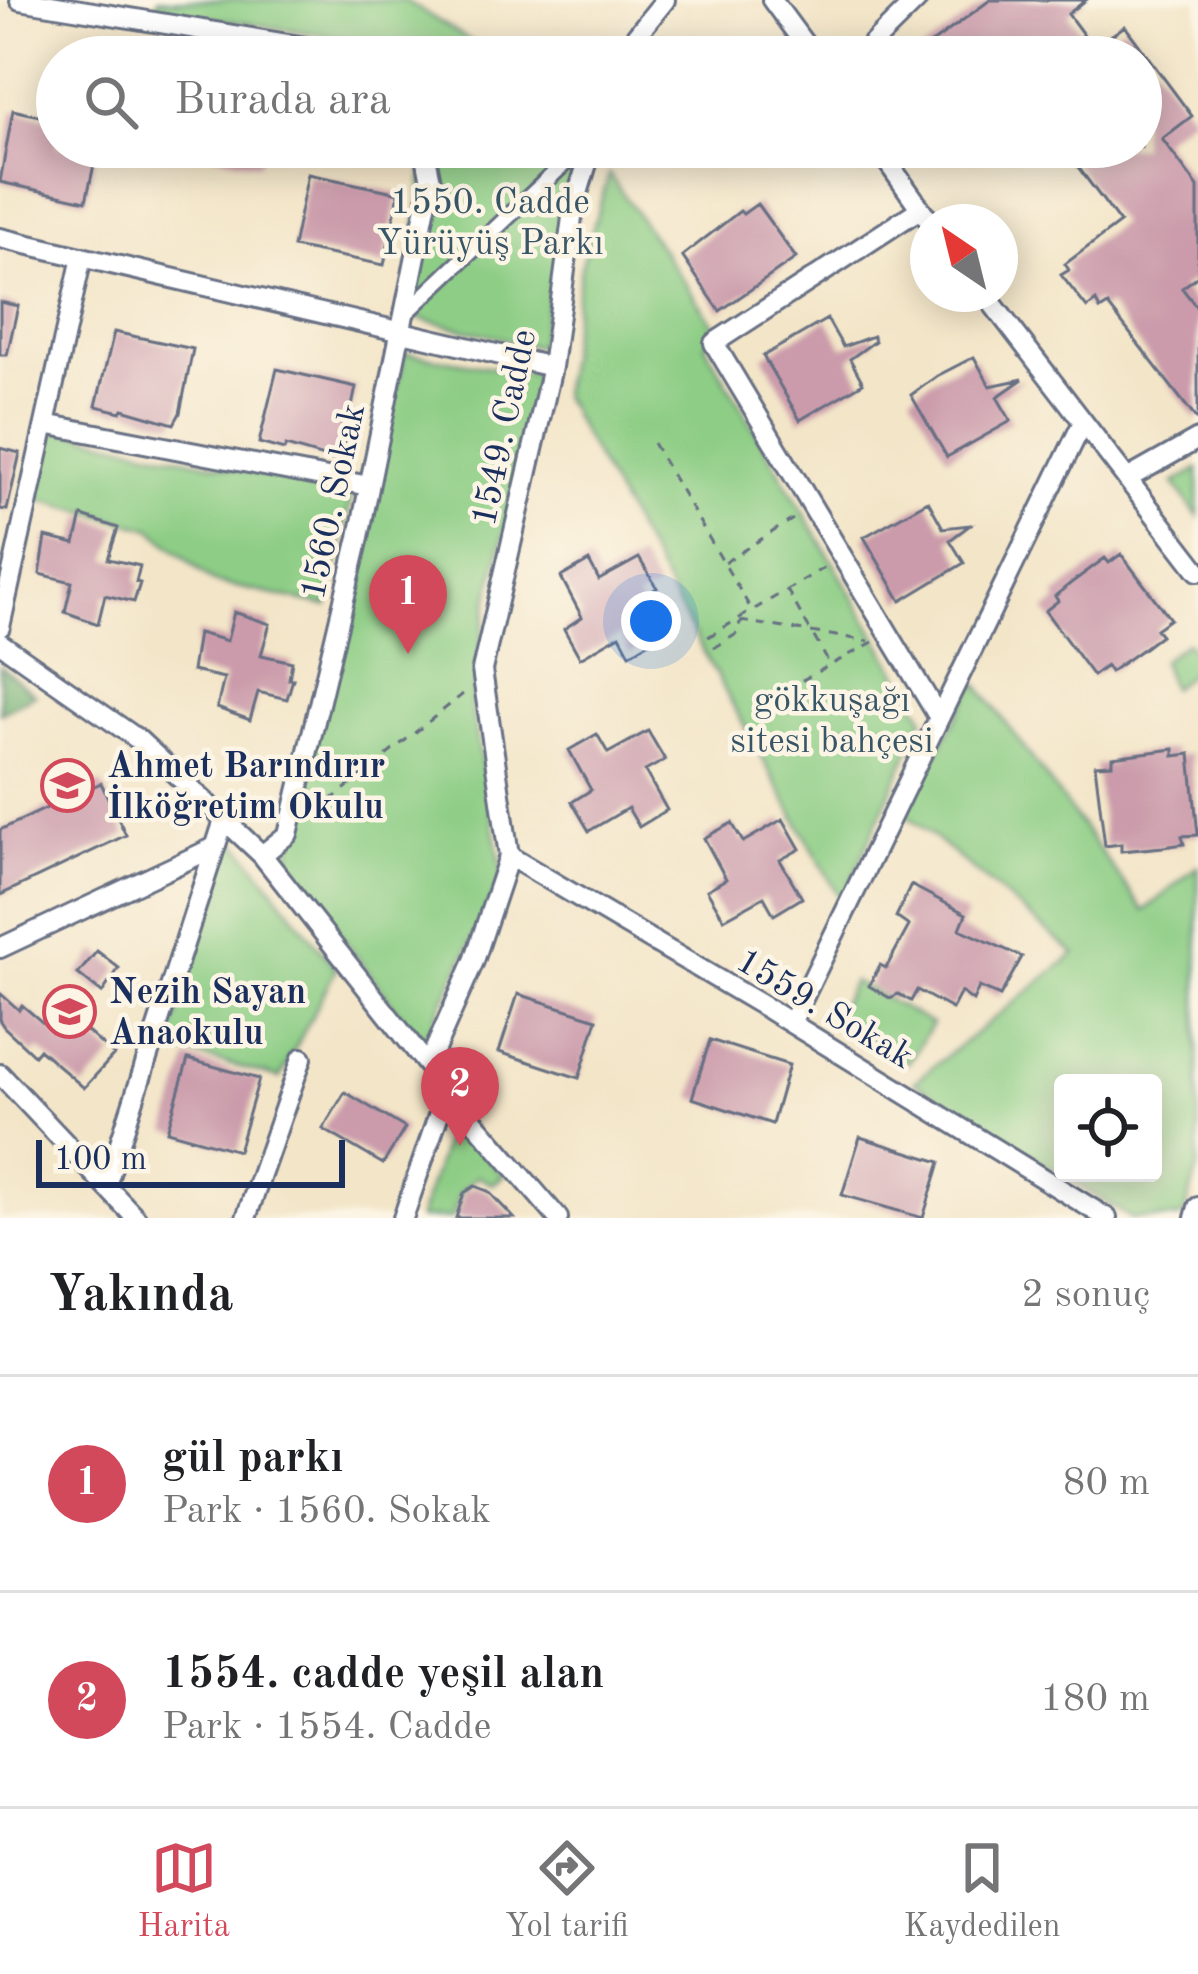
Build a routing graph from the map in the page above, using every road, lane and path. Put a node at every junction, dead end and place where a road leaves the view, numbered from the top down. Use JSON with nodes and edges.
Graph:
{"nodes":[{"id":1,"x":20,"y":0,"type":"edge"},
{"id":2,"x":665,"y":0,"type":"edge"},
{"id":3,"x":772,"y":0,"type":"edge"},
{"id":4,"x":917,"y":0,"type":"edge"},
{"id":5,"x":239,"y":36,"type":"edge"},
{"id":6,"x":636,"y":36,"type":"edge"},
{"id":7,"x":799,"y":36,"type":"edge"},
{"id":8,"x":880,"y":36,"type":"edge"},
{"id":9,"x":428,"y":168,"type":"edge"},
{"id":10,"x":561,"y":168,"type":"edge"},
{"id":11,"x":586,"y":168,"type":"edge"},
{"id":12,"x":892,"y":168,"type":"edge"},
{"id":13,"x":917,"y":204,"type":"edge"},
{"id":14,"x":910,"y":225,"type":"edge"},
{"id":15,"x":0,"y":238,"type":"edge"},
{"id":16,"x":82,"y":257,"type":"junction"},
{"id":17,"x":999,"y":312,"type":"edge"},
{"id":18,"x":402,"y":324,"type":"junction"},
{"id":19,"x":552,"y":368,"type":"junction"},
{"id":20,"x":1083,"y":422,"type":"junction"},
{"id":21,"x":45,"y":424,"type":"junction"},
{"id":22,"x":1198,"y":439,"type":"edge"},
{"id":23,"x":653,"y":443,"type":"dead end"},
{"id":24,"x":1127,"y":479,"type":"junction"},
{"id":25,"x":369,"y":486,"type":"junction"},
{"id":26,"x":812,"y":507,"type":"junction"},
{"id":27,"x":842,"y":556,"type":"junction"},
{"id":28,"x":723,"y":563,"type":"junction"},
{"id":29,"x":1198,"y":572,"type":"edge"},
{"id":30,"x":788,"y":590,"type":"junction"},
{"id":31,"x":752,"y":611,"type":"junction"},
{"id":32,"x":740,"y":619,"type":"junction"},
{"id":33,"x":0,"y":627,"type":"edge"},
{"id":34,"x":811,"y":632,"type":"junction"},
{"id":35,"x":708,"y":637,"type":"dead end"},
{"id":36,"x":0,"y":643,"type":"edge"},
{"id":37,"x":714,"y":648,"type":"dead end"},
{"id":38,"x":830,"y":665,"type":"junction"},
{"id":39,"x":483,"y":678,"type":"junction"},
{"id":40,"x":786,"y":689,"type":"dead end"},
{"id":41,"x":938,"y":716,"type":"junction"},
{"id":42,"x":225,"y":817,"type":"junction"},
{"id":43,"x":288,"y":834,"type":"junction"},
{"id":44,"x":215,"y":847,"type":"junction"},
{"id":45,"x":262,"y":855,"type":"junction"},
{"id":46,"x":509,"y":856,"type":"junction"},
{"id":47,"x":0,"y":949,"type":"edge"},
{"id":48,"x":791,"y":1023,"type":"junction"},
{"id":49,"x":302,"y":1058,"type":"dead end"},
{"id":50,"x":428,"y":1065,"type":"junction"},
{"id":51,"x":0,"y":1073,"type":"edge"},
{"id":52,"x":447,"y":1090,"type":"junction"},
{"id":53,"x":106,"y":1186,"type":"junction"},
{"id":54,"x":1198,"y":1208,"type":"edge"},
{"id":55,"x":136,"y":1218,"type":"edge"},
{"id":56,"x":246,"y":1218,"type":"edge"},
{"id":57,"x":403,"y":1218,"type":"edge"},
{"id":58,"x":558,"y":1218,"type":"edge"},
{"id":59,"x":1107,"y":1218,"type":"edge"},
{"id":60,"x":1195,"y":1218,"type":"edge"}],
"edges":[{"from":1,"to":5,"type":"street"},
{"from":2,"to":6,"type":"street"},
{"from":3,"to":7,"type":"street"},
{"from":4,"to":8,"type":"street"},
{"from":9,"to":18,"type":"street","name":"1560. Sokak"},
{"from":10,"to":18,"type":"street"},
{"from":11,"to":19,"type":"street","name":"1549. Cadde"},
{"from":12,"to":13,"type":"street"},
{"from":14,"to":26,"type":"street"},
{"from":15,"to":16,"type":"street"},
{"from":16,"to":18,"type":"street"},
{"from":16,"to":21,"type":"street"},
{"from":17,"to":20,"type":"street"},
{"from":18,"to":19,"type":"street"},
{"from":18,"to":25,"type":"street","name":"1560. Sokak"},
{"from":19,"to":39,"type":"street","name":"1549. Cadde"},
{"from":20,"to":24,"type":"street"},
{"from":20,"to":41,"type":"street"},
{"from":21,"to":25,"type":"street"},
{"from":21,"to":33,"type":"street"},
{"from":22,"to":24,"type":"street"},
{"from":23,"to":28,"type":"path"},
{"from":24,"to":29,"type":"street"},
{"from":25,"to":43,"type":"street","name":"1560. Sokak"},
{"from":26,"to":27,"type":"street"},
{"from":26,"to":28,"type":"path"},
{"from":27,"to":30,"type":"path"},
{"from":27,"to":41,"type":"street"},
{"from":28,"to":31,"type":"path"},
{"from":30,"to":31,"type":"path"},
{"from":30,"to":34,"type":"path"},
{"from":31,"to":32,"type":"path"},
{"from":32,"to":34,"type":"path"},
{"from":32,"to":35,"type":"path"},
{"from":32,"to":37,"type":"path"},
{"from":34,"to":38,"type":"path"},
{"from":34,"to":38,"type":"path"},
{"from":36,"to":42,"type":"street"},
{"from":38,"to":40,"type":"path"},
{"from":39,"to":43,"type":"path"},
{"from":39,"to":46,"type":"street","name":"1549. Cadde"},
{"from":41,"to":48,"type":"street"},
{"from":42,"to":44,"type":"street"},
{"from":42,"to":45,"type":"street"},
{"from":43,"to":45,"type":"street"},
{"from":44,"to":47,"type":"street"},
{"from":44,"to":53,"type":"street"},
{"from":45,"to":50,"type":"street"},
{"from":46,"to":48,"type":"street","name":"1559. Sokak"},
{"from":46,"to":50,"type":"street","name":"1549. Cadde"},
{"from":48,"to":59,"type":"street","name":"1559. Sokak"},
{"from":49,"to":56,"type":"street"},
{"from":50,"to":52,"type":"street"},
{"from":51,"to":53,"type":"street"},
{"from":52,"to":57,"type":"street"},
{"from":52,"to":58,"type":"street"},
{"from":53,"to":55,"type":"street"},
{"from":54,"to":60,"type":"street"}]}
